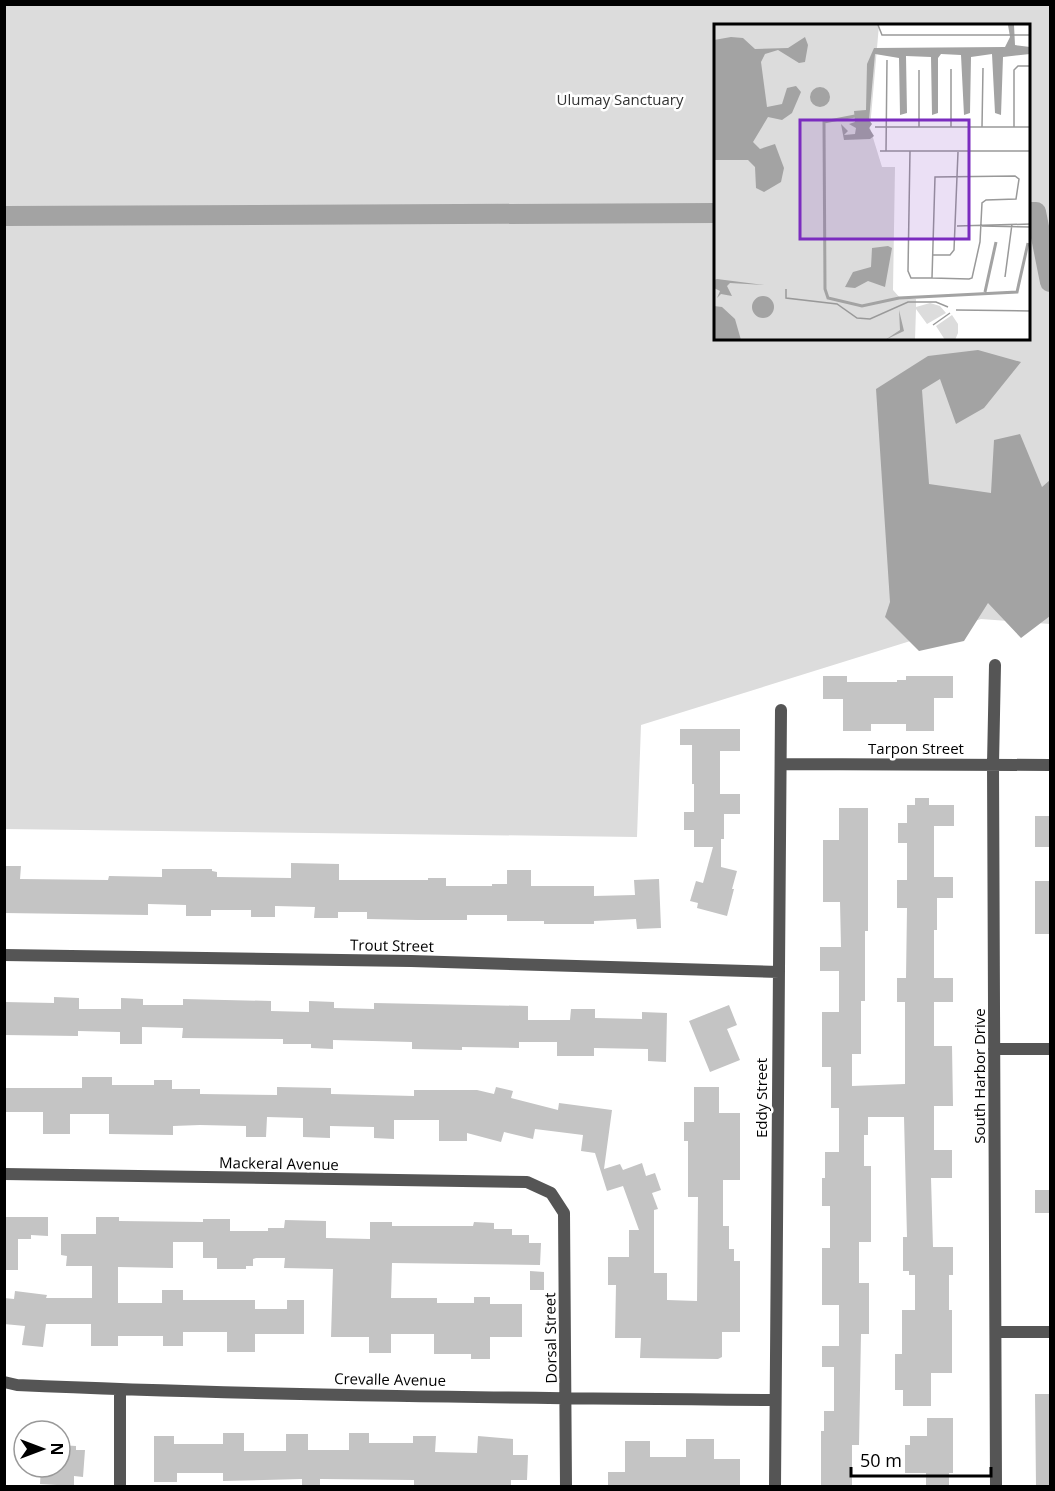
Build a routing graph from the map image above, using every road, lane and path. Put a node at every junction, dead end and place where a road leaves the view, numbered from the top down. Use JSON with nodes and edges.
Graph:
{"nodes":[{"id":1,"x":995,"y":665,"type":"dead end"},
{"id":2,"x":781,"y":710,"type":"dead end"},
{"id":3,"x":782,"y":764,"type":"junction"},
{"id":4,"x":993,"y":764,"type":"junction"},
{"id":5,"x":1050,"y":765,"type":"edge"},
{"id":6,"x":4,"y":955,"type":"edge"},
{"id":7,"x":778,"y":972,"type":"junction"},
{"id":8,"x":994,"y":1049,"type":"junction"},
{"id":9,"x":1050,"y":1049,"type":"edge"},
{"id":10,"x":4,"y":1174,"type":"edge"},
{"id":11,"x":551,"y":1193,"type":"joint"},
{"id":12,"x":997,"y":1332,"type":"junction"},
{"id":13,"x":1050,"y":1332,"type":"edge"},
{"id":14,"x":4,"y":1382,"type":"edge"},
{"id":15,"x":120,"y":1389,"type":"junction"},
{"id":16,"x":566,"y":1399,"type":"junction"},
{"id":17,"x":775,"y":1400,"type":"junction"},
{"id":18,"x":120,"y":1486,"type":"edge"},
{"id":19,"x":566,"y":1486,"type":"edge"},
{"id":20,"x":775,"y":1486,"type":"edge"},
{"id":21,"x":996,"y":1486,"type":"edge"}],
"edges":[{"from":1,"to":4,"type":"street","name":"South Harbor Drive"},
{"from":2,"to":3,"type":"street","name":"Eddy Street"},
{"from":3,"to":4,"type":"street","name":"Tarpon Street"},
{"from":3,"to":7,"type":"street","name":"Eddy Street"},
{"from":4,"to":5,"type":"street","name":"Tarpon Street"},
{"from":4,"to":8,"type":"street","name":"South Harbor Drive"},
{"from":6,"to":7,"type":"street","name":"Trout Street"},
{"from":7,"to":17,"type":"street","name":"Eddy Street"},
{"from":8,"to":9,"type":"street"},
{"from":8,"to":12,"type":"street","name":"South Harbor Drive"},
{"from":10,"to":11,"type":"street","name":"Mackeral Avenue"},
{"from":11,"to":16,"type":"street","name":"Dorsal Street"},
{"from":12,"to":13,"type":"street"},
{"from":12,"to":21,"type":"street","name":"South Harbor Drive"},
{"from":14,"to":15,"type":"street","name":"Crevalle Avenue"},
{"from":15,"to":16,"type":"street","name":"Crevalle Avenue"},
{"from":15,"to":18,"type":"street"},
{"from":16,"to":17,"type":"street","name":"Crevalle Avenue"},
{"from":16,"to":19,"type":"street","name":"Dorsal Street"},
{"from":17,"to":20,"type":"street","name":"Eddy Street"}]}
